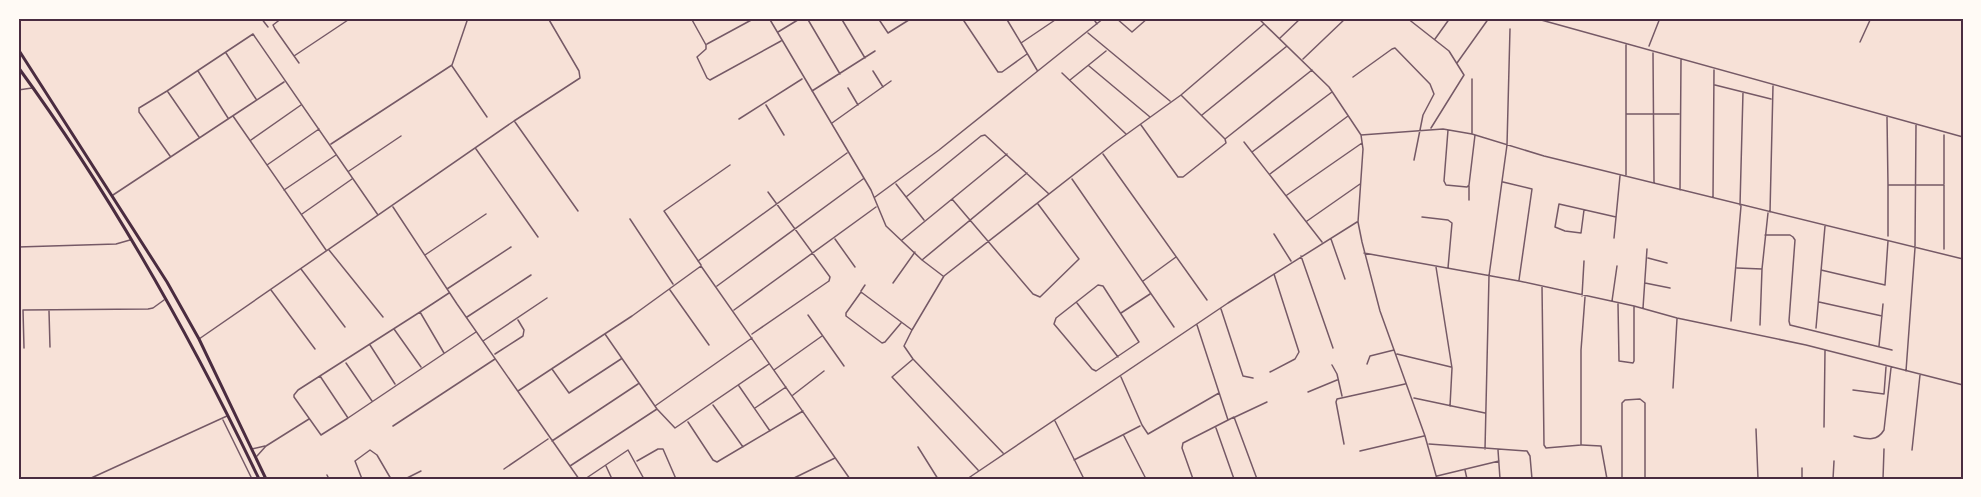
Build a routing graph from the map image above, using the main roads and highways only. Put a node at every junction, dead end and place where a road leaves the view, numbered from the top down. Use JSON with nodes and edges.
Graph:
{"nodes":[{"id":1,"x":18,"y":49,"type":"edge"},
{"id":2,"x":18,"y":67,"type":"edge"},
{"id":3,"x":259,"y":479,"type":"edge"},
{"id":4,"x":267,"y":479,"type":"edge"}],
"edges":[{"from":1,"to":4,"type":"main road"},
{"from":2,"to":3,"type":"main road"}]}
